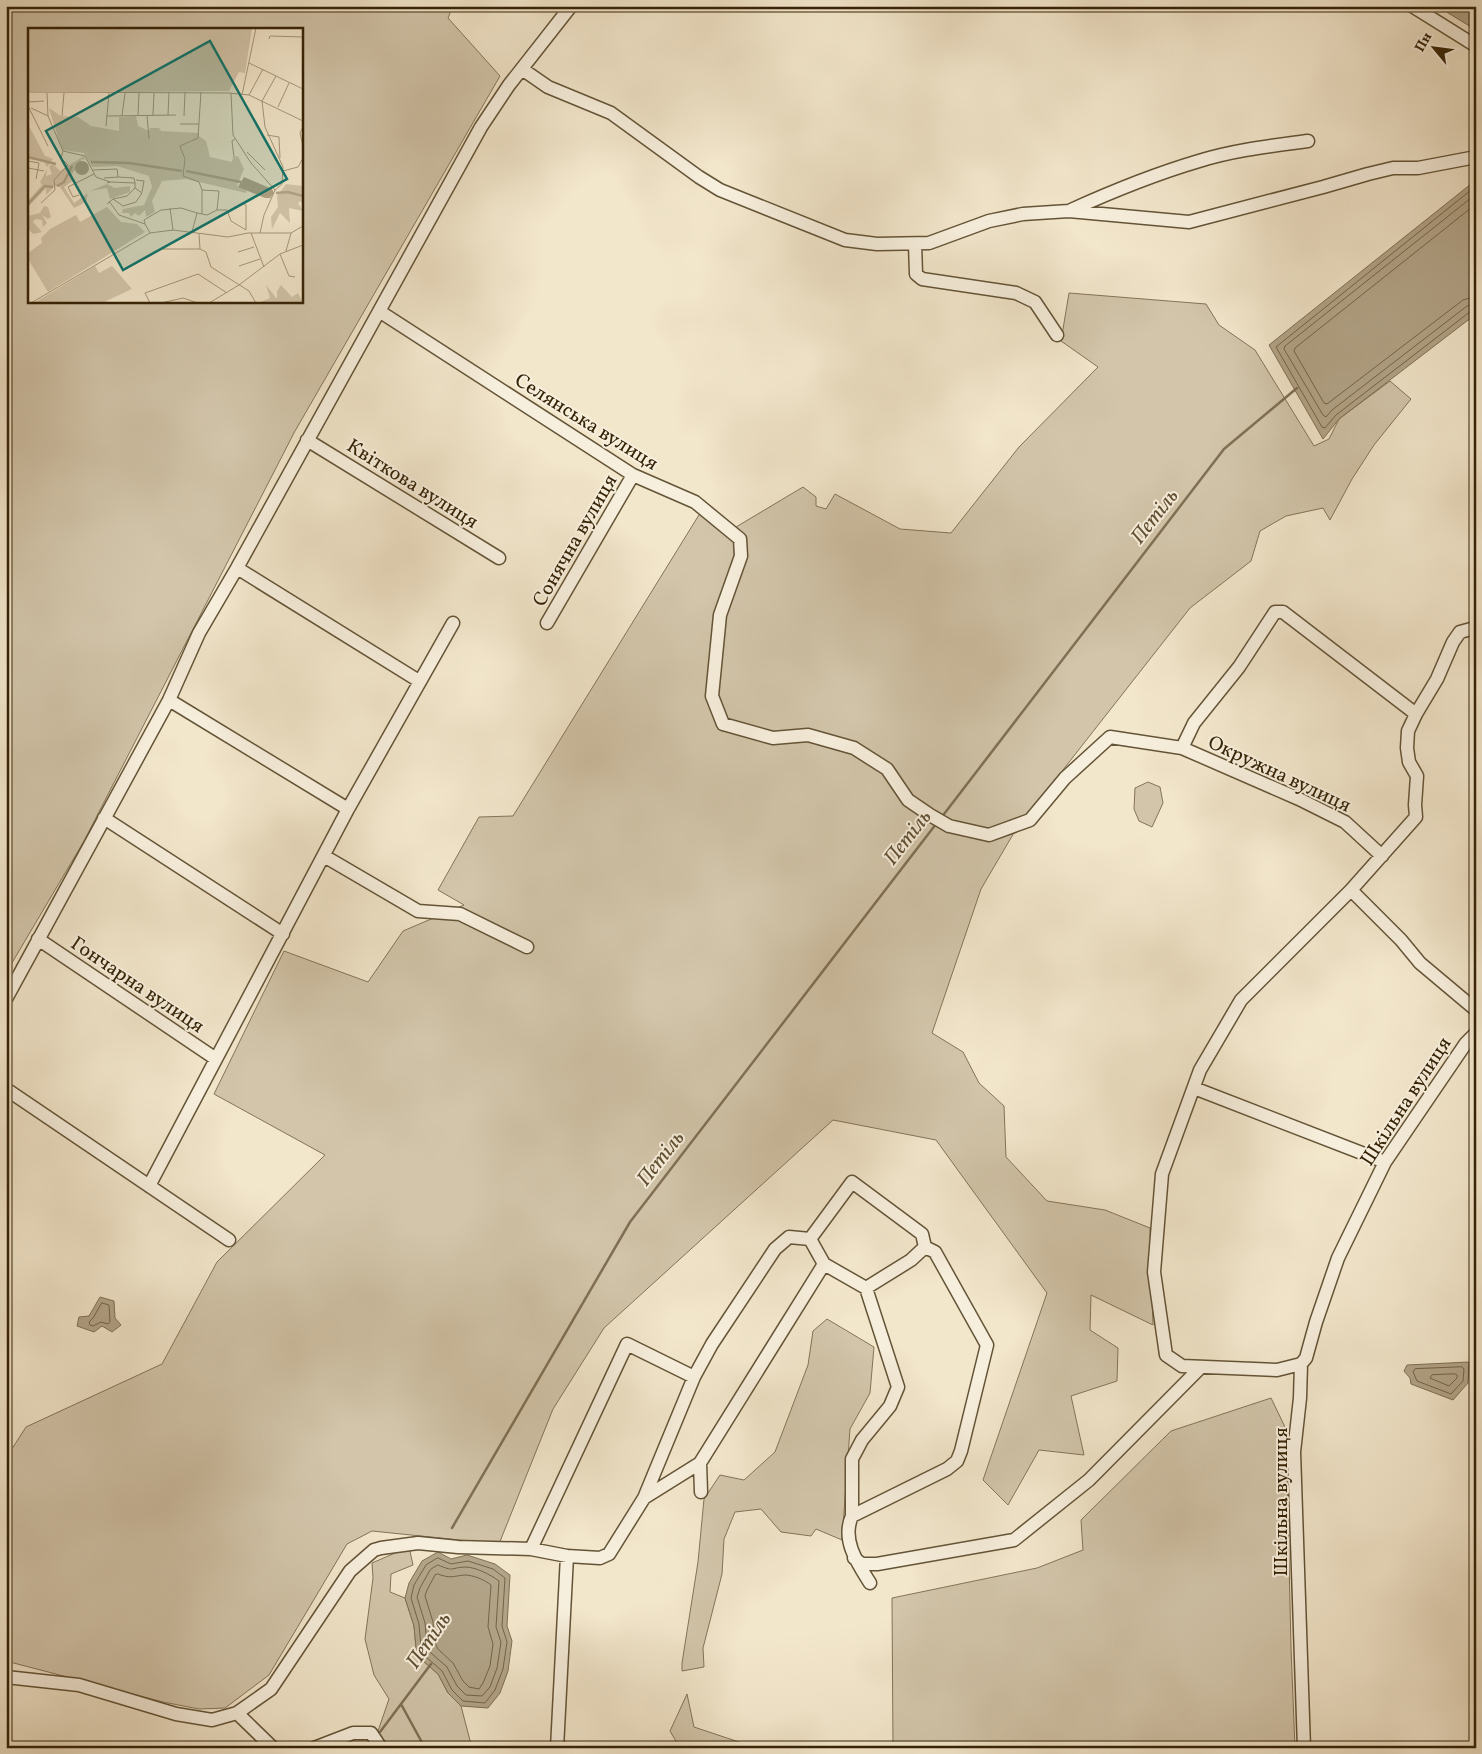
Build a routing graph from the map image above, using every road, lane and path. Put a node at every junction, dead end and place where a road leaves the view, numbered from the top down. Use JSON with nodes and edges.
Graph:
{"nodes":[{"id":1,"x":571,"y":6,"type":"edge"},
{"id":2,"x":1412,"y":6,"type":"edge"},
{"id":3,"x":1476,"y":46,"type":"edge"},
{"id":4,"x":522,"y":69,"type":"junction"},
{"id":5,"x":1308,"y":141,"type":"dead end"},
{"id":6,"x":1476,"y":157,"type":"edge"},
{"id":7,"x":1069,"y":211,"type":"junction"},
{"id":8,"x":915,"y":244,"type":"junction"},
{"id":9,"x":379,"y":311,"type":"junction"},
{"id":10,"x":1057,"y":335,"type":"dead end"},
{"id":11,"x":307,"y":440,"type":"junction"},
{"id":12,"x":633,"y":475,"type":"junction"},
{"id":13,"x":499,"y":558,"type":"dead end"},
{"id":14,"x":237,"y":568,"type":"junction"},
{"id":15,"x":453,"y":623,"type":"dead end"},
{"id":16,"x":547,"y":623,"type":"dead end"},
{"id":17,"x":1476,"y":629,"type":"edge"},
{"id":18,"x":419,"y":681,"type":"junction"},
{"id":19,"x":169,"y":700,"type":"junction"},
{"id":20,"x":1416,"y":714,"type":"junction"},
{"id":21,"x":1182,"y":748,"type":"junction"},
{"id":22,"x":348,"y":809,"type":"junction"},
{"id":23,"x":104,"y":818,"type":"junction"},
{"id":24,"x":949,"y":826,"type":"joint"},
{"id":25,"x":324,"y":856,"type":"junction"},
{"id":26,"x":1382,"y":856,"type":"junction"},
{"id":27,"x":1351,"y":890,"type":"junction"},
{"id":28,"x":283,"y":934,"type":"junction"},
{"id":29,"x":38,"y":939,"type":"junction"},
{"id":30,"x":527,"y":947,"type":"dead end"},
{"id":31,"x":6,"y":998,"type":"edge"},
{"id":32,"x":1476,"y":1010,"type":"edge"},
{"id":33,"x":1476,"y":1033,"type":"edge"},
{"id":34,"x":216,"y":1059,"type":"junction"},
{"id":35,"x":1194,"y":1088,"type":"junction"},
{"id":36,"x":6,"y":1089,"type":"edge"},
{"id":37,"x":1385,"y":1162,"type":"junction"},
{"id":38,"x":149,"y":1186,"type":"junction"},
{"id":39,"x":810,"y":1239,"type":"junction"},
{"id":40,"x":229,"y":1240,"type":"dead end"},
{"id":41,"x":925,"y":1247,"type":"junction"},
{"id":42,"x":824,"y":1264,"type":"junction"},
{"id":43,"x":866,"y":1288,"type":"junction"},
{"id":44,"x":1301,"y":1364,"type":"junction"},
{"id":45,"x":1201,"y":1367,"type":"junction"},
{"id":46,"x":694,"y":1377,"type":"junction"},
{"id":47,"x":700,"y":1463,"type":"junction"},
{"id":48,"x":701,"y":1492,"type":"dead end"},
{"id":49,"x":644,"y":1498,"type":"junction"},
{"id":50,"x":852,"y":1516,"type":"junction"},
{"id":51,"x":532,"y":1549,"type":"junction"},
{"id":52,"x":567,"y":1556,"type":"junction"},
{"id":53,"x":854,"y":1558,"type":"junction"},
{"id":54,"x":870,"y":1583,"type":"dead end"},
{"id":55,"x":6,"y":1677,"type":"edge"},
{"id":56,"x":237,"y":1713,"type":"junction"},
{"id":57,"x":273,"y":1748,"type":"edge"},
{"id":58,"x":314,"y":1748,"type":"edge"},
{"id":59,"x":380,"y":1748,"type":"edge"},
{"id":60,"x":558,"y":1748,"type":"edge"},
{"id":61,"x":1304,"y":1748,"type":"edge"}],
"edges":[{"from":1,"to":4,"type":"street"},
{"from":2,"to":3,"type":"street"},
{"from":4,"to":8,"type":"street"},
{"from":4,"to":9,"type":"street"},
{"from":5,"to":7,"type":"street"},
{"from":6,"to":7,"type":"street"},
{"from":7,"to":8,"type":"street"},
{"from":8,"to":10,"type":"street"},
{"from":9,"to":11,"type":"street"},
{"from":9,"to":12,"type":"street","name":"Селянська вулиця"},
{"from":11,"to":13,"type":"street","name":"Квіткова вулиця"},
{"from":11,"to":14,"type":"street"},
{"from":12,"to":16,"type":"street","name":"Сонячна вулиця"},
{"from":12,"to":24,"type":"street","name":"Селянська вулиця"},
{"from":14,"to":18,"type":"street"},
{"from":14,"to":19,"type":"street"},
{"from":15,"to":18,"type":"street"},
{"from":17,"to":20,"type":"street"},
{"from":18,"to":22,"type":"street"},
{"from":19,"to":22,"type":"street"},
{"from":19,"to":23,"type":"street"},
{"from":20,"to":21,"type":"street","name":"Окружна вулиця"},
{"from":20,"to":26,"type":"street"},
{"from":21,"to":24,"type":"street","name":"Окружна вулиця"},
{"from":21,"to":26,"type":"street","name":"Окружна вулиця"},
{"from":22,"to":25,"type":"street"},
{"from":23,"to":28,"type":"street"},
{"from":23,"to":29,"type":"street"},
{"from":25,"to":28,"type":"street"},
{"from":25,"to":30,"type":"street"},
{"from":26,"to":27,"type":"street"},
{"from":27,"to":32,"type":"street"},
{"from":27,"to":35,"type":"street"},
{"from":28,"to":34,"type":"street"},
{"from":29,"to":31,"type":"street"},
{"from":29,"to":34,"type":"street","name":"Гончарна вулиця"},
{"from":33,"to":37,"type":"street","name":"Шкільна вулиця"},
{"from":34,"to":38,"type":"street"},
{"from":35,"to":37,"type":"street"},
{"from":35,"to":45,"type":"street"},
{"from":36,"to":38,"type":"street"},
{"from":37,"to":44,"type":"street","name":"Шкільна вулиця"},
{"from":38,"to":40,"type":"street"},
{"from":39,"to":41,"type":"street"},
{"from":39,"to":42,"type":"street"},
{"from":39,"to":46,"type":"street"},
{"from":41,"to":43,"type":"street"},
{"from":41,"to":50,"type":"street"},
{"from":42,"to":43,"type":"street"},
{"from":42,"to":47,"type":"street"},
{"from":43,"to":50,"type":"street"},
{"from":44,"to":45,"type":"street"},
{"from":44,"to":61,"type":"street","name":"Шкільна вулиця"},
{"from":45,"to":53,"type":"street"},
{"from":46,"to":49,"type":"street"},
{"from":46,"to":51,"type":"street"},
{"from":47,"to":48,"type":"street"},
{"from":47,"to":49,"type":"street"},
{"from":49,"to":52,"type":"street"},
{"from":50,"to":53,"type":"street"},
{"from":51,"to":52,"type":"street"},
{"from":51,"to":56,"type":"street"},
{"from":52,"to":60,"type":"street"},
{"from":53,"to":54,"type":"street"},
{"from":55,"to":56,"type":"street"},
{"from":56,"to":57,"type":"street"},
{"from":58,"to":59,"type":"street"}]}
